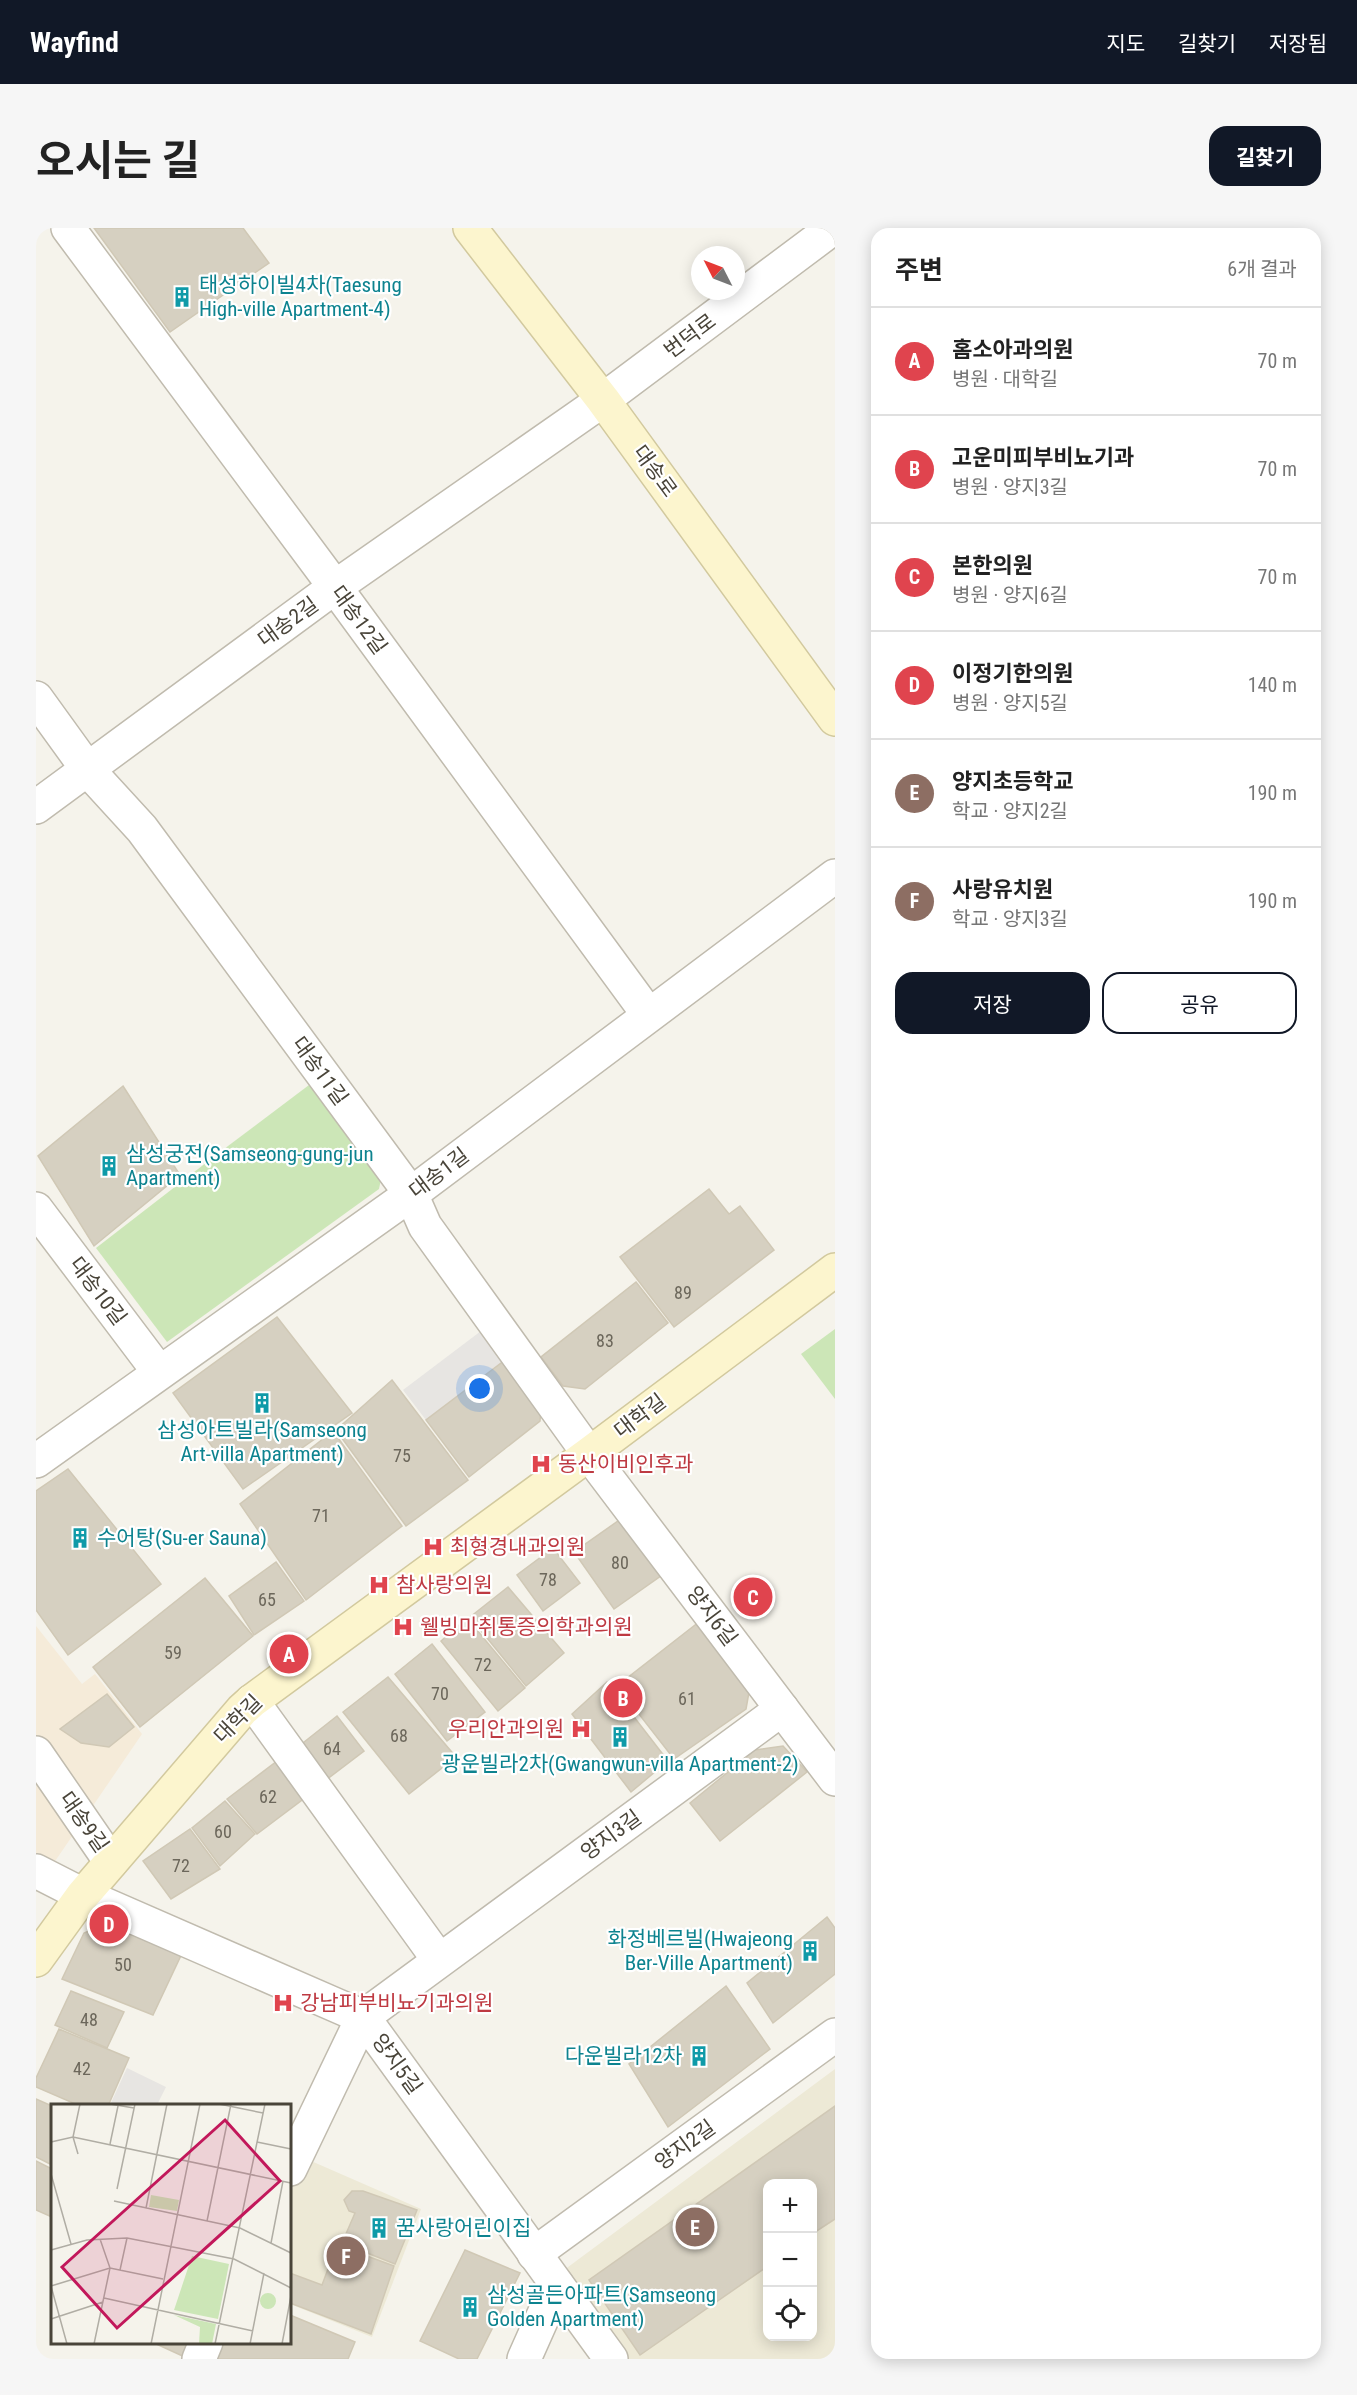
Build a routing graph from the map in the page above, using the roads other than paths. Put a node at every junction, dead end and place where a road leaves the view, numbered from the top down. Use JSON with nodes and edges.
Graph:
{"nodes":[{"id":1,"x":68,"y":228,"type":"edge"},
{"id":2,"x":470,"y":228,"type":"edge"},
{"id":3,"x":833,"y":228,"type":"edge"},
{"id":4,"x":603,"y":400,"type":"junction"},
{"id":5,"x":335,"y":587,"type":"junction"},
{"id":6,"x":36,"y":698,"type":"edge"},
{"id":7,"x":835,"y":719,"type":"edge"},
{"id":8,"x":88,"y":770,"type":"junction"},
{"id":9,"x":36,"y":807,"type":"edge"},
{"id":10,"x":835,"y":876,"type":"edge"},
{"id":11,"x":648,"y":1014,"type":"junction"},
{"id":12,"x":411,"y":1194,"type":"junction"},
{"id":13,"x":36,"y":1209,"type":"edge"},
{"id":14,"x":835,"y":1270,"type":"edge"},
{"id":15,"x":159,"y":1372,"type":"junction"},
{"id":16,"x":590,"y":1454,"type":"junction"},
{"id":17,"x":36,"y":1461,"type":"edge"},
{"id":18,"x":252,"y":1701,"type":"junction"},
{"id":19,"x":782,"y":1709,"type":"junction"},
{"id":20,"x":36,"y":1753,"type":"edge"},
{"id":21,"x":835,"y":1779,"type":"edge"},
{"id":22,"x":111,"y":1862,"type":"junction"},
{"id":23,"x":36,"y":1871,"type":"edge"},
{"id":24,"x":83,"y":1895,"type":"junction"},
{"id":25,"x":36,"y":1960,"type":"edge"},
{"id":26,"x":439,"y":1960,"type":"junction"},
{"id":27,"x":363,"y":2017,"type":"junction"},
{"id":28,"x":835,"y":2035,"type":"edge"},
{"id":29,"x":291,"y":2167,"type":"edge"},
{"id":30,"x":534,"y":2254,"type":"junction"},
{"id":31,"x":557,"y":2285,"type":"junction"},
{"id":32,"x":206,"y":2344,"type":"edge"},
{"id":33,"x":199,"y":2359,"type":"edge"},
{"id":34,"x":524,"y":2359,"type":"edge"},
{"id":35,"x":611,"y":2359,"type":"edge"}],
"edges":[{"from":1,"to":5,"type":"street","name":"대송12길"},
{"from":2,"to":4,"type":"street","name":"대송로"},
{"from":3,"to":4,"type":"street","name":"번덕로"},
{"from":4,"to":5,"type":"street","name":"대송2길"},
{"from":4,"to":7,"type":"street","name":"대송로"},
{"from":5,"to":8,"type":"street","name":"대송2길"},
{"from":5,"to":11,"type":"street","name":"대송12길"},
{"from":6,"to":8,"type":"street","name":"대송11길"},
{"from":8,"to":9,"type":"street","name":"대송2길"},
{"from":8,"to":12,"type":"street","name":"대송11길"},
{"from":10,"to":11,"type":"street","name":"대송1길"},
{"from":11,"to":12,"type":"street","name":"대송1길"},
{"from":12,"to":15,"type":"street","name":"대송1길"},
{"from":12,"to":16,"type":"street","name":"대송11길"},
{"from":13,"to":15,"type":"street","name":"대송10길"},
{"from":14,"to":16,"type":"street","name":"대학길"},
{"from":15,"to":17,"type":"street","name":"대송1길"},
{"from":16,"to":18,"type":"street","name":"대학길"},
{"from":16,"to":19,"type":"street","name":"양지6길"},
{"from":18,"to":22,"type":"street","name":"대학길"},
{"from":18,"to":26,"type":"street"},
{"from":19,"to":21,"type":"street","name":"양지6길"},
{"from":19,"to":26,"type":"street","name":"양지3길"},
{"from":20,"to":22,"type":"street","name":"대송9길"},
{"from":22,"to":24,"type":"street","name":"대학길"},
{"from":23,"to":24,"type":"street","name":"양지5길"},
{"from":24,"to":25,"type":"street","name":"대학길"},
{"from":24,"to":27,"type":"street","name":"양지5길"},
{"from":26,"to":27,"type":"street","name":"양지3길"},
{"from":27,"to":29,"type":"street","name":"양지3길"},
{"from":27,"to":30,"type":"street","name":"양지5길"},
{"from":28,"to":30,"type":"street","name":"양지2길"},
{"from":30,"to":31,"type":"street","name":"양지5길"},
{"from":31,"to":34,"type":"street"},
{"from":31,"to":35,"type":"street","name":"양지5길"},
{"from":32,"to":33,"type":"street"}]}
